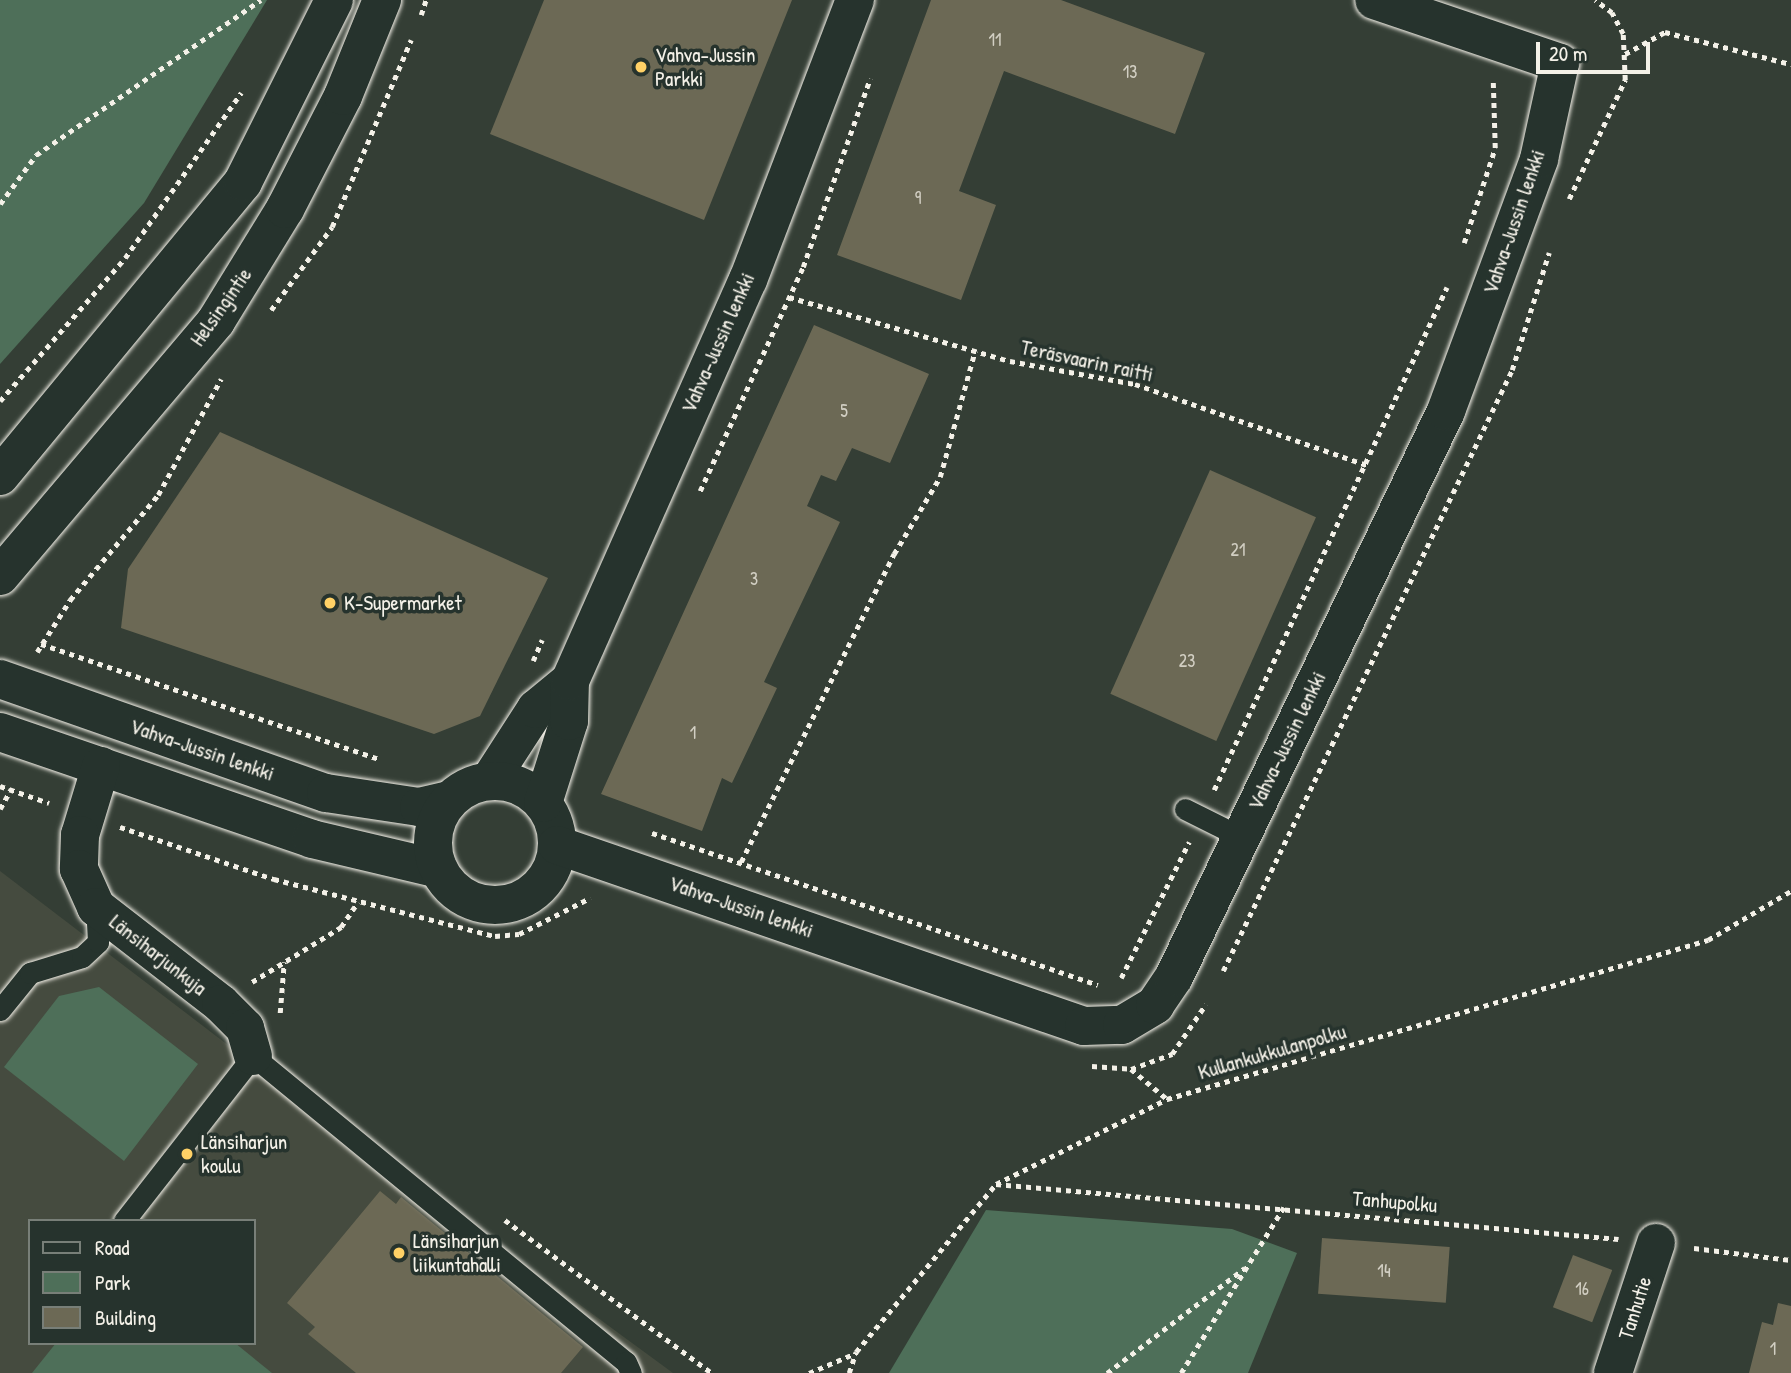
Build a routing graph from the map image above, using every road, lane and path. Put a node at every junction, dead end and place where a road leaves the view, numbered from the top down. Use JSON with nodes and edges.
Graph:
{"nodes":[{"id":1,"x":261,"y":0,"type":"edge"},
{"id":2,"x":334,"y":0,"type":"edge"},
{"id":3,"x":382,"y":0,"type":"edge"},
{"id":4,"x":855,"y":0,"type":"edge"},
{"id":5,"x":1374,"y":0,"type":"edge"},
{"id":6,"x":1488,"y":38,"type":"junction"},
{"id":7,"x":1625,"y":54,"type":"dead end"},
{"id":8,"x":1791,"y":64,"type":"edge"},
{"id":9,"x":248,"y":83,"type":"dead end"},
{"id":10,"x":0,"y":204,"type":"edge"},
{"id":11,"x":1462,"y":248,"type":"dead end"},
{"id":12,"x":1453,"y":273,"type":"dead end"},
{"id":13,"x":789,"y":297,"type":"dead end"},
{"id":14,"x":975,"y":351,"type":"junction"},
{"id":15,"x":228,"y":370,"type":"dead end"},
{"id":16,"x":0,"y":401,"type":"edge"},
{"id":17,"x":1367,"y":466,"type":"junction"},
{"id":18,"x":0,"y":476,"type":"edge"},
{"id":19,"x":1411,"y":485,"type":"junction"},
{"id":20,"x":1451,"y":502,"type":"dead end"},
{"id":21,"x":0,"y":576,"type":"edge"},
{"id":22,"x":544,"y":637,"type":"dead end"},
{"id":23,"x":41,"y":644,"type":"junction"},
{"id":24,"x":526,"y":674,"type":"dead end"},
{"id":25,"x":570,"y":681,"type":"junction"},
{"id":26,"x":9,"y":683,"type":"edge"},
{"id":27,"x":0,"y":732,"type":"edge"},
{"id":28,"x":393,"y":761,"type":"dead end"},
{"id":29,"x":101,"y":766,"type":"junction"},
{"id":30,"x":490,"y":780,"type":"junction"},
{"id":31,"x":0,"y":786,"type":"edge"},
{"id":32,"x":10,"y":789,"type":"junction"},
{"id":33,"x":450,"y":800,"type":"junction"},
{"id":34,"x":543,"y":803,"type":"junction"},
{"id":35,"x":0,"y":809,"type":"edge"},
{"id":36,"x":1193,"y":813,"type":"junction"},
{"id":37,"x":86,"y":815,"type":"junction"},
{"id":38,"x":644,"y":831,"type":"dead end"},
{"id":39,"x":1241,"y":837,"type":"junction"},
{"id":40,"x":557,"y":845,"type":"junction"},
{"id":41,"x":741,"y":862,"type":"junction"},
{"id":42,"x":439,"y":869,"type":"junction"},
{"id":43,"x":1791,"y":891,"type":"edge"},
{"id":44,"x":600,"y":899,"type":"dead end"},
{"id":45,"x":722,"y":900,"type":"junction"},
{"id":46,"x":358,"y":902,"type":"junction"},
{"id":47,"x":96,"y":907,"type":"junction"},
{"id":48,"x":284,"y":962,"type":"junction"},
{"id":49,"x":239,"y":990,"type":"dead end"},
{"id":50,"x":0,"y":1010,"type":"edge"},
{"id":51,"x":274,"y":1023,"type":"dead end"},
{"id":52,"x":253,"y":1056,"type":"junction"},
{"id":53,"x":1081,"y":1062,"type":"dead end"},
{"id":54,"x":1167,"y":1099,"type":"junction"},
{"id":55,"x":996,"y":1184,"type":"junction"},
{"id":56,"x":1283,"y":1208,"type":"junction"},
{"id":57,"x":126,"y":1219,"type":"edge"},
{"id":58,"x":1656,"y":1243,"type":"junction"},
{"id":59,"x":1791,"y":1260,"type":"edge"},
{"id":60,"x":1248,"y":1265,"type":"junction"},
{"id":61,"x":856,"y":1352,"type":"junction"},
{"id":62,"x":631,"y":1373,"type":"edge"},
{"id":63,"x":809,"y":1373,"type":"edge"},
{"id":64,"x":849,"y":1373,"type":"edge"},
{"id":65,"x":1107,"y":1373,"type":"edge"},
{"id":66,"x":1181,"y":1373,"type":"edge"},
{"id":67,"x":1613,"y":1373,"type":"edge"}],
"edges":[{"from":1,"to":10,"type":"path"},
{"from":2,"to":18,"type":"street"},
{"from":3,"to":21,"type":"street","name":"Helsingintie"},
{"from":4,"to":25,"type":"street","name":"Vahva-Jussin lenkki"},
{"from":5,"to":6,"type":"street","name":"Vahva-Jussin lenkki"},
{"from":6,"to":11,"type":"path"},
{"from":6,"to":19,"type":"street","name":"Vahva-Jussin lenkki"},
{"from":7,"to":8,"type":"path"},
{"from":9,"to":16,"type":"path"},
{"from":12,"to":17,"type":"path"},
{"from":13,"to":14,"type":"path","name":"Teräsvaarin raitti"},
{"from":14,"to":17,"type":"path","name":"Teräsvaarin raitti"},
{"from":14,"to":41,"type":"path"},
{"from":15,"to":23,"type":"path"},
{"from":17,"to":19,"type":"path","name":"Teräsvaarin raitti"},
{"from":17,"to":36,"type":"path"},
{"from":19,"to":20,"type":"path","name":"Teräsvaarin raitti"},
{"from":19,"to":39,"type":"street","name":"Vahva-Jussin lenkki"},
{"from":22,"to":24,"type":"path"},
{"from":23,"to":26,"type":"path"},
{"from":23,"to":28,"type":"path"},
{"from":25,"to":30,"type":"street","name":"Vahva-Jussin lenkki"},
{"from":25,"to":34,"type":"street","name":"Vahva-Jussin lenkki"},
{"from":26,"to":33,"type":"street","name":"Vahva-Jussin lenkki"},
{"from":27,"to":29,"type":"street"},
{"from":29,"to":37,"type":"street","name":"Länsiharjunkuja"},
{"from":29,"to":42,"type":"street"},
{"from":30,"to":33,"type":"street"},
{"from":30,"to":34,"type":"street"},
{"from":31,"to":32,"type":"path"},
{"from":32,"to":35,"type":"path"},
{"from":32,"to":37,"type":"path"},
{"from":33,"to":42,"type":"street"},
{"from":34,"to":40,"type":"street"},
{"from":36,"to":39,"type":"lane"},
{"from":36,"to":41,"type":"path"},
{"from":37,"to":46,"type":"path"},
{"from":37,"to":47,"type":"street","name":"Länsiharjunkuja"},
{"from":38,"to":41,"type":"path"},
{"from":39,"to":45,"type":"street","name":"Vahva-Jussin lenkki"},
{"from":40,"to":42,"type":"street"},
{"from":40,"to":45,"type":"street","name":"Vahva-Jussin lenkki"},
{"from":41,"to":45,"type":"path"},
{"from":43,"to":54,"type":"path","name":"Kullankukkulanpolku"},
{"from":44,"to":46,"type":"path"},
{"from":46,"to":48,"type":"path"},
{"from":47,"to":50,"type":"lane"},
{"from":47,"to":52,"type":"street","name":"Länsiharjunkuja"},
{"from":48,"to":49,"type":"path"},
{"from":48,"to":51,"type":"path"},
{"from":52,"to":57,"type":"lane"},
{"from":52,"to":62,"type":"lane"},
{"from":53,"to":54,"type":"path"},
{"from":54,"to":55,"type":"path","name":"Kullankukkulanpolku"},
{"from":55,"to":56,"type":"path","name":"Tanhupolku"},
{"from":55,"to":61,"type":"path","name":"Kullankukkulanpolku"},
{"from":56,"to":58,"type":"path","name":"Tanhupolku"},
{"from":56,"to":60,"type":"path"},
{"from":58,"to":59,"type":"path","name":"Tanhupolku"},
{"from":58,"to":67,"type":"street","name":"Tanhutie"},
{"from":60,"to":65,"type":"path"},
{"from":60,"to":66,"type":"path"},
{"from":61,"to":63,"type":"path"},
{"from":61,"to":64,"type":"path","name":"Kullankukkulanpolku"}]}
